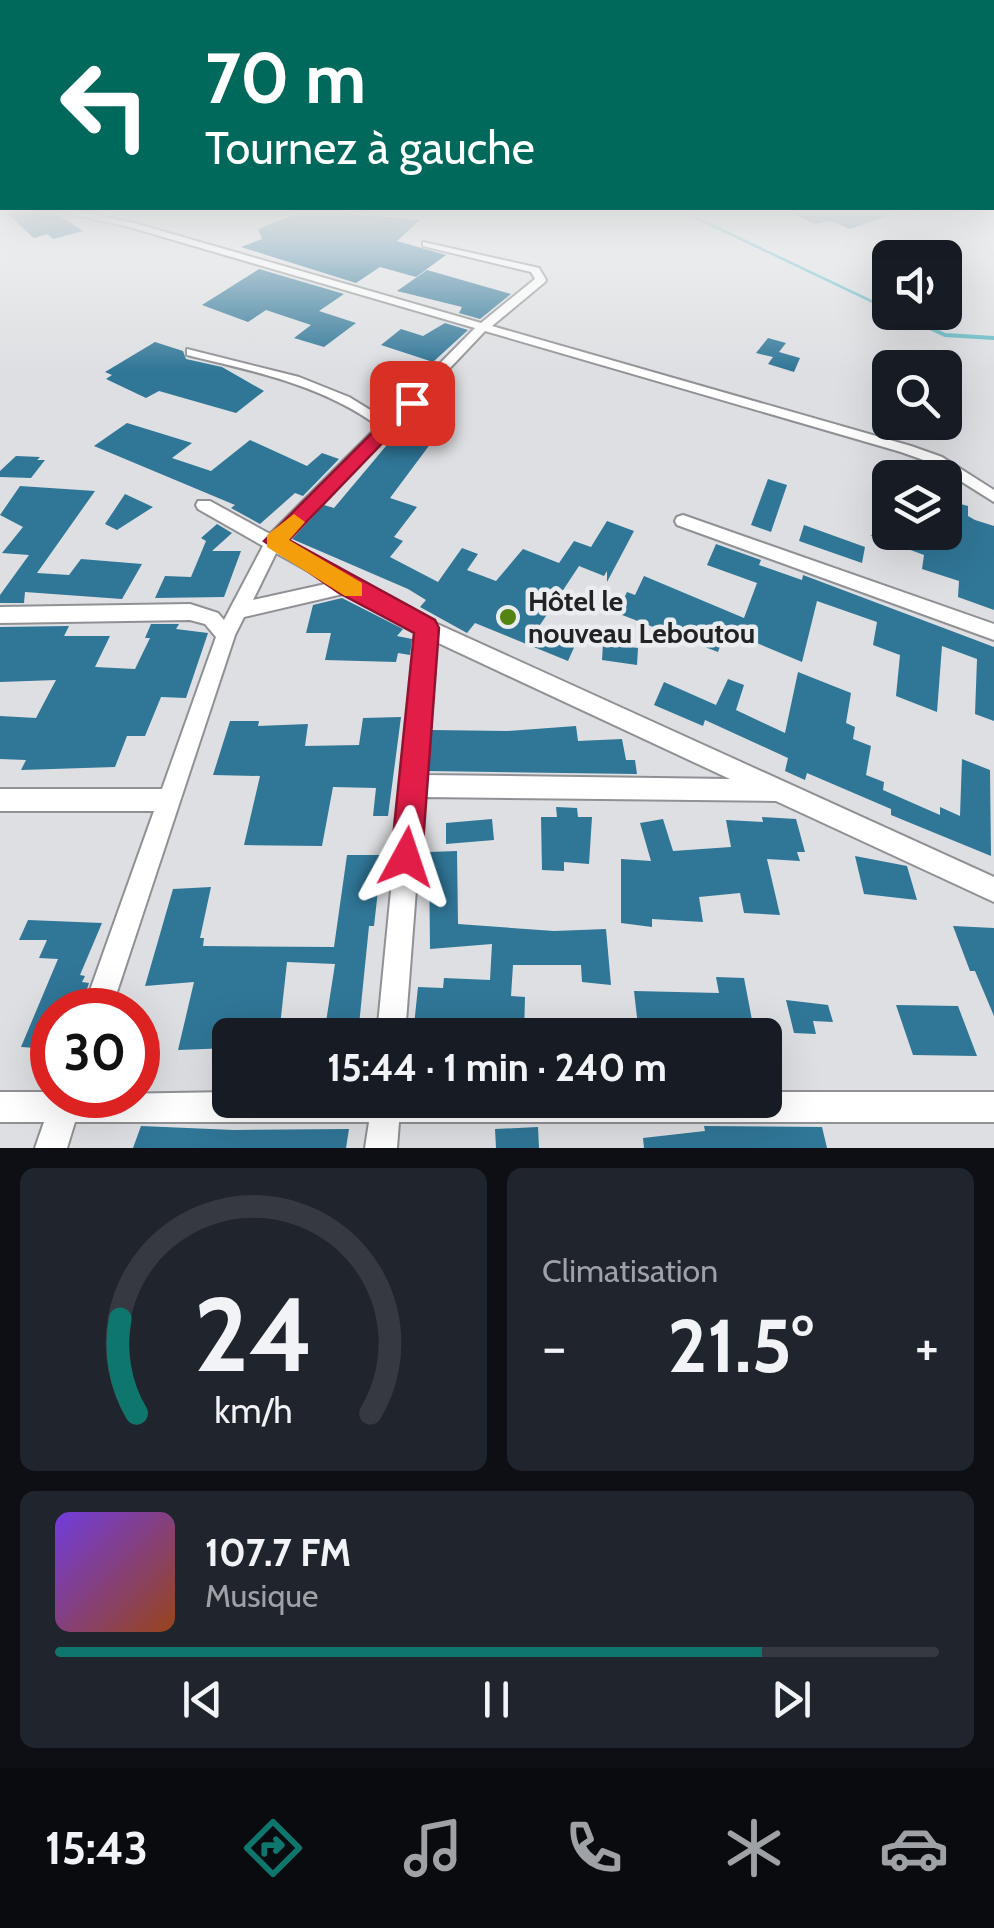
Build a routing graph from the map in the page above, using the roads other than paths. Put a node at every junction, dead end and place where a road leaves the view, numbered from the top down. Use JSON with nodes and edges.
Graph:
{"nodes":[{"id":1,"x":264,"y":264,"type":"edge"},
{"id":2,"x":502,"y":264,"type":"edge"},
{"id":3,"x":483,"y":327,"type":"junction"},
{"id":4,"x":191,"y":352,"type":"dead end"},
{"id":5,"x":388,"y":428,"type":"junction"},
{"id":6,"x":994,"y":497,"type":"edge"},
{"id":7,"x":204,"y":506,"type":"dead end"},
{"id":8,"x":683,"y":521,"type":"dead end"},
{"id":9,"x":274,"y":541,"type":"junction"},
{"id":10,"x":347,"y":586,"type":"junction"},
{"id":11,"x":239,"y":611,"type":"junction"},
{"id":12,"x":0,"y":615,"type":"edge"},
{"id":13,"x":426,"y":628,"type":"junction"},
{"id":14,"x":994,"y":632,"type":"edge"},
{"id":15,"x":226,"y":636,"type":"junction"},
{"id":16,"x":413,"y":786,"type":"junction"},
{"id":17,"x":779,"y":791,"type":"junction"},
{"id":18,"x":0,"y":800,"type":"edge"},
{"id":19,"x":168,"y":800,"type":"junction"},
{"id":20,"x":994,"y":890,"type":"edge"},
{"id":21,"x":104,"y":988,"type":"edge"},
{"id":22,"x":393,"y":1018,"type":"edge"},
{"id":23,"x":160,"y":1102,"type":"edge"},
{"id":24,"x":212,"y":1102,"type":"edge"},
{"id":25,"x":30,"y":1105,"type":"edge"},
{"id":26,"x":782,"y":1106,"type":"edge"},
{"id":27,"x":994,"y":1107,"type":"edge"},
{"id":28,"x":0,"y":1108,"type":"edge"},
{"id":29,"x":61,"y":1118,"type":"edge"},
{"id":30,"x":384,"y":1118,"type":"edge"},
{"id":31,"x":51,"y":1148,"type":"edge"},
{"id":32,"x":382,"y":1148,"type":"edge"}],
"edges":[{"from":1,"to":3,"type":"street"},
{"from":2,"to":3,"type":"street"},
{"from":3,"to":5,"type":"street"},
{"from":3,"to":6,"type":"street"},
{"from":4,"to":5,"type":"street"},
{"from":5,"to":9,"type":"street"},
{"from":7,"to":9,"type":"street"},
{"from":8,"to":14,"type":"street"},
{"from":9,"to":10,"type":"street"},
{"from":9,"to":11,"type":"street"},
{"from":10,"to":11,"type":"street"},
{"from":10,"to":13,"type":"street"},
{"from":11,"to":15,"type":"street"},
{"from":12,"to":15,"type":"street"},
{"from":13,"to":16,"type":"street"},
{"from":13,"to":17,"type":"street"},
{"from":15,"to":19,"type":"street"},
{"from":16,"to":17,"type":"street"},
{"from":16,"to":22,"type":"street"},
{"from":17,"to":20,"type":"street"},
{"from":18,"to":19,"type":"street"},
{"from":19,"to":21,"type":"street"},
{"from":23,"to":24,"type":"street"},
{"from":25,"to":28,"type":"street"},
{"from":26,"to":27,"type":"street"},
{"from":29,"to":31,"type":"street"},
{"from":30,"to":32,"type":"street"}]}
